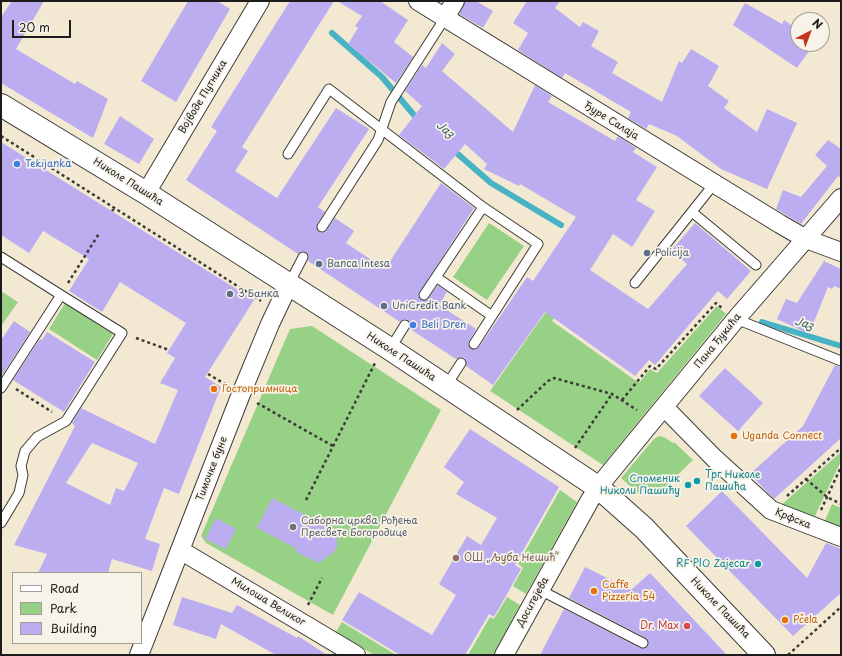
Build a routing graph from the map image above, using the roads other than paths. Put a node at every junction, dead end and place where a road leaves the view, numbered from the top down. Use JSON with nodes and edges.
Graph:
{"nodes":[{"id":1,"x":260,"y":1,"type":"edge"},
{"id":2,"x":418,"y":1,"type":"edge"},
{"id":3,"x":455,"y":1,"type":"edge"},
{"id":4,"x":445,"y":18,"type":"junction"},
{"id":5,"x":1,"y":105,"type":"edge"},
{"id":6,"x":382,"y":129,"type":"junction"},
{"id":7,"x":288,"y":154,"type":"dead end"},
{"id":8,"x":714,"y":184,"type":"junction"},
{"id":9,"x":146,"y":193,"type":"junction"},
{"id":10,"x":841,"y":198,"type":"edge"},
{"id":11,"x":483,"y":207,"type":"junction"},
{"id":12,"x":692,"y":212,"type":"junction"},
{"id":13,"x":322,"y":227,"type":"dead end"},
{"id":14,"x":806,"y":239,"type":"junction"},
{"id":15,"x":841,"y":252,"type":"edge"},
{"id":16,"x":1,"y":257,"type":"edge"},
{"id":17,"x":303,"y":257,"type":"dead end"},
{"id":18,"x":756,"y":265,"type":"dead end"},
{"id":19,"x":436,"y":277,"type":"junction"},
{"id":20,"x":635,"y":283,"type":"dead end"},
{"id":21,"x":289,"y":284,"type":"junction"},
{"id":22,"x":61,"y":295,"type":"junction"},
{"id":23,"x":424,"y":295,"type":"dead end"},
{"id":24,"x":492,"y":316,"type":"junction"},
{"id":25,"x":736,"y":319,"type":"junction"},
{"id":26,"x":405,"y":325,"type":"dead end"},
{"id":27,"x":474,"y":344,"type":"dead end"},
{"id":28,"x":387,"y":347,"type":"junction"},
{"id":29,"x":841,"y":361,"type":"edge"},
{"id":30,"x":462,"y":363,"type":"dead end"},
{"id":31,"x":3,"y":385,"type":"edge"},
{"id":32,"x":446,"y":386,"type":"junction"},
{"id":33,"x":658,"y":414,"type":"junction"},
{"id":34,"x":599,"y":488,"type":"junction"},
{"id":35,"x":1,"y":523,"type":"edge"},
{"id":36,"x":841,"y":537,"type":"edge"},
{"id":37,"x":180,"y":550,"type":"junction"},
{"id":38,"x":540,"y":590,"type":"junction"},
{"id":39,"x":643,"y":643,"type":"dead end"},
{"id":40,"x":138,"y":655,"type":"edge"},
{"id":41,"x":356,"y":655,"type":"edge"},
{"id":42,"x":504,"y":655,"type":"edge"},
{"id":43,"x":764,"y":655,"type":"edge"}],
"edges":[{"from":1,"to":9,"type":"street","name":"Војводе Путника"},
{"from":2,"to":4,"type":"street","name":"Ђуре Салаја"},
{"from":3,"to":4,"type":"street"},
{"from":4,"to":6,"type":"lane"},
{"from":4,"to":8,"type":"street","name":"Ђуре Салаја"},
{"from":5,"to":9,"type":"street","name":"Николе Пашића"},
{"from":6,"to":7,"type":"lane"},
{"from":6,"to":11,"type":"lane"},
{"from":6,"to":13,"type":"lane"},
{"from":8,"to":12,"type":"lane"},
{"from":8,"to":14,"type":"street","name":"Ђуре Салаја"},
{"from":9,"to":21,"type":"street","name":"Николе Пашића"},
{"from":10,"to":14,"type":"street","name":"Пана Ђукића"},
{"from":11,"to":19,"type":"lane"},
{"from":11,"to":24,"type":"lane"},
{"from":12,"to":18,"type":"lane"},
{"from":12,"to":20,"type":"lane"},
{"from":14,"to":15,"type":"street","name":"Ђуре Салаја"},
{"from":14,"to":25,"type":"street","name":"Пана Ђукића"},
{"from":16,"to":22,"type":"lane"},
{"from":17,"to":21,"type":"lane"},
{"from":19,"to":23,"type":"lane"},
{"from":19,"to":24,"type":"lane"},
{"from":21,"to":28,"type":"street","name":"Николе Пашића"},
{"from":21,"to":37,"type":"street","name":"Тимочке буне"},
{"from":22,"to":31,"type":"lane"},
{"from":22,"to":35,"type":"lane"},
{"from":24,"to":27,"type":"lane"},
{"from":25,"to":29,"type":"lane"},
{"from":25,"to":33,"type":"street","name":"Пана Ђукића"},
{"from":26,"to":28,"type":"lane"},
{"from":28,"to":32,"type":"street","name":"Николе Пашића"},
{"from":30,"to":32,"type":"lane"},
{"from":32,"to":34,"type":"street","name":"Николе Пашића"},
{"from":33,"to":34,"type":"street","name":"Пана Ђукића"},
{"from":33,"to":36,"type":"street","name":"Крфска"},
{"from":34,"to":38,"type":"street","name":"Доситејева"},
{"from":34,"to":43,"type":"street","name":"Николе Пашића"},
{"from":37,"to":40,"type":"street","name":"Тимочке буне"},
{"from":37,"to":41,"type":"street","name":"Милоша Великог"},
{"from":38,"to":39,"type":"lane"},
{"from":38,"to":42,"type":"street","name":"Доситејева"}]}
